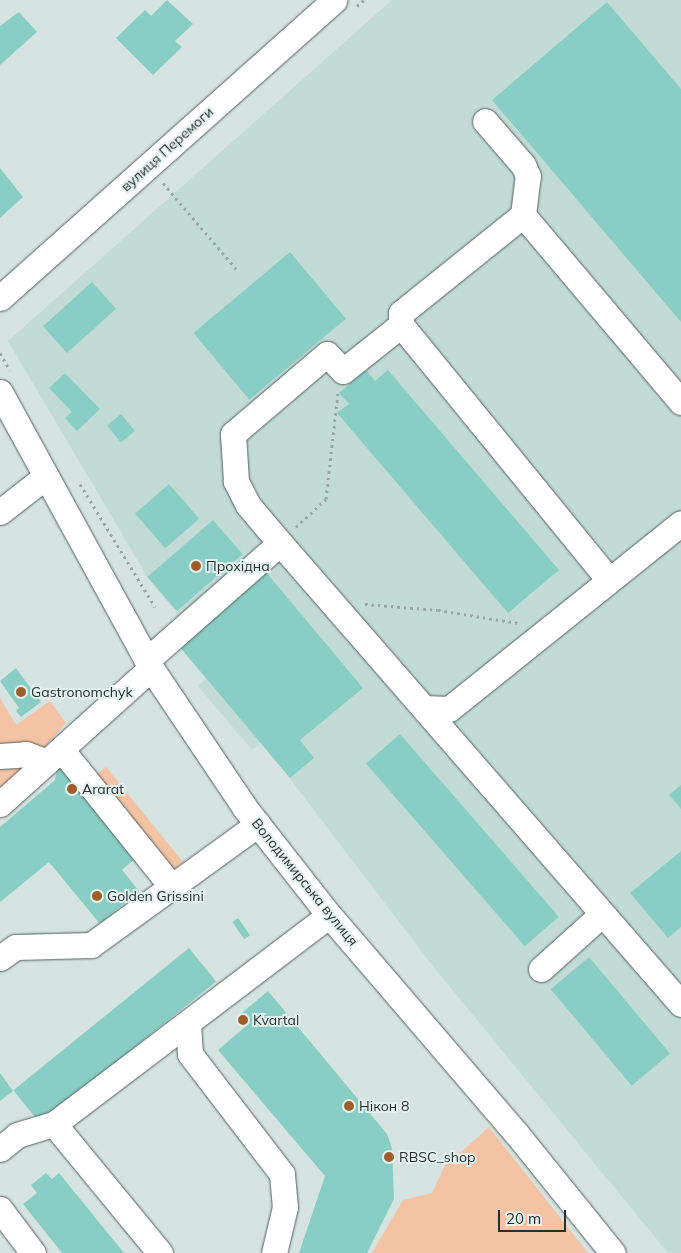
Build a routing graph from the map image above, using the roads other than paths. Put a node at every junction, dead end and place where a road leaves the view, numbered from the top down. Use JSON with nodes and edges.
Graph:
{"nodes":[{"id":1,"x":334,"y":0,"type":"edge"},
{"id":2,"x":484,"y":121,"type":"dead end"},
{"id":3,"x":523,"y":215,"type":"junction"},
{"id":4,"x":0,"y":298,"type":"edge"},
{"id":5,"x":401,"y":325,"type":"junction"},
{"id":6,"x":0,"y":392,"type":"edge"},
{"id":7,"x":681,"y":402,"type":"edge"},
{"id":8,"x":46,"y":476,"type":"junction"},
{"id":9,"x":0,"y":512,"type":"edge"},
{"id":10,"x":681,"y":523,"type":"edge"},
{"id":11,"x":280,"y":544,"type":"junction"},
{"id":12,"x":609,"y":580,"type":"junction"},
{"id":13,"x":149,"y":664,"type":"junction"},
{"id":14,"x":424,"y":708,"type":"junction"},
{"id":15,"x":0,"y":756,"type":"edge"},
{"id":16,"x":54,"y":756,"type":"junction"},
{"id":17,"x":0,"y":804,"type":"edge"},
{"id":18,"x":258,"y":824,"type":"junction"},
{"id":19,"x":172,"y":887,"type":"junction"},
{"id":20,"x":602,"y":914,"type":"junction"},
{"id":21,"x":329,"y":915,"type":"junction"},
{"id":22,"x":0,"y":958,"type":"edge"},
{"id":23,"x":540,"y":969,"type":"dead end"},
{"id":24,"x":681,"y":1004,"type":"edge"},
{"id":25,"x":188,"y":1024,"type":"junction"},
{"id":26,"x":54,"y":1124,"type":"junction"},
{"id":27,"x":0,"y":1150,"type":"edge"},
{"id":28,"x":0,"y":1209,"type":"edge"},
{"id":29,"x":33,"y":1253,"type":"edge"},
{"id":30,"x":160,"y":1253,"type":"edge"},
{"id":31,"x":274,"y":1253,"type":"edge"},
{"id":32,"x":613,"y":1253,"type":"edge"}],
"edges":[{"from":1,"to":4,"type":"street","name":"вулиця Перемоги"},
{"from":2,"to":3,"type":"street"},
{"from":3,"to":5,"type":"street"},
{"from":3,"to":7,"type":"street"},
{"from":5,"to":11,"type":"street"},
{"from":5,"to":12,"type":"street"},
{"from":6,"to":8,"type":"street","name":"Володимирська вулиця"},
{"from":8,"to":9,"type":"street"},
{"from":8,"to":13,"type":"street","name":"Володимирська вулиця"},
{"from":10,"to":12,"type":"street"},
{"from":11,"to":13,"type":"street"},
{"from":11,"to":14,"type":"street"},
{"from":12,"to":14,"type":"street"},
{"from":13,"to":16,"type":"street"},
{"from":13,"to":18,"type":"street","name":"Володимирська вулиця"},
{"from":14,"to":20,"type":"street"},
{"from":15,"to":16,"type":"street"},
{"from":16,"to":17,"type":"street"},
{"from":16,"to":19,"type":"street"},
{"from":18,"to":19,"type":"street"},
{"from":18,"to":21,"type":"street","name":"Володимирська вулиця"},
{"from":19,"to":22,"type":"street"},
{"from":20,"to":23,"type":"street"},
{"from":20,"to":24,"type":"street"},
{"from":21,"to":25,"type":"street"},
{"from":21,"to":32,"type":"street","name":"Володимирська вулиця"},
{"from":25,"to":26,"type":"street"},
{"from":25,"to":31,"type":"street"},
{"from":26,"to":27,"type":"street"},
{"from":26,"to":30,"type":"street"},
{"from":28,"to":29,"type":"street"}]}
